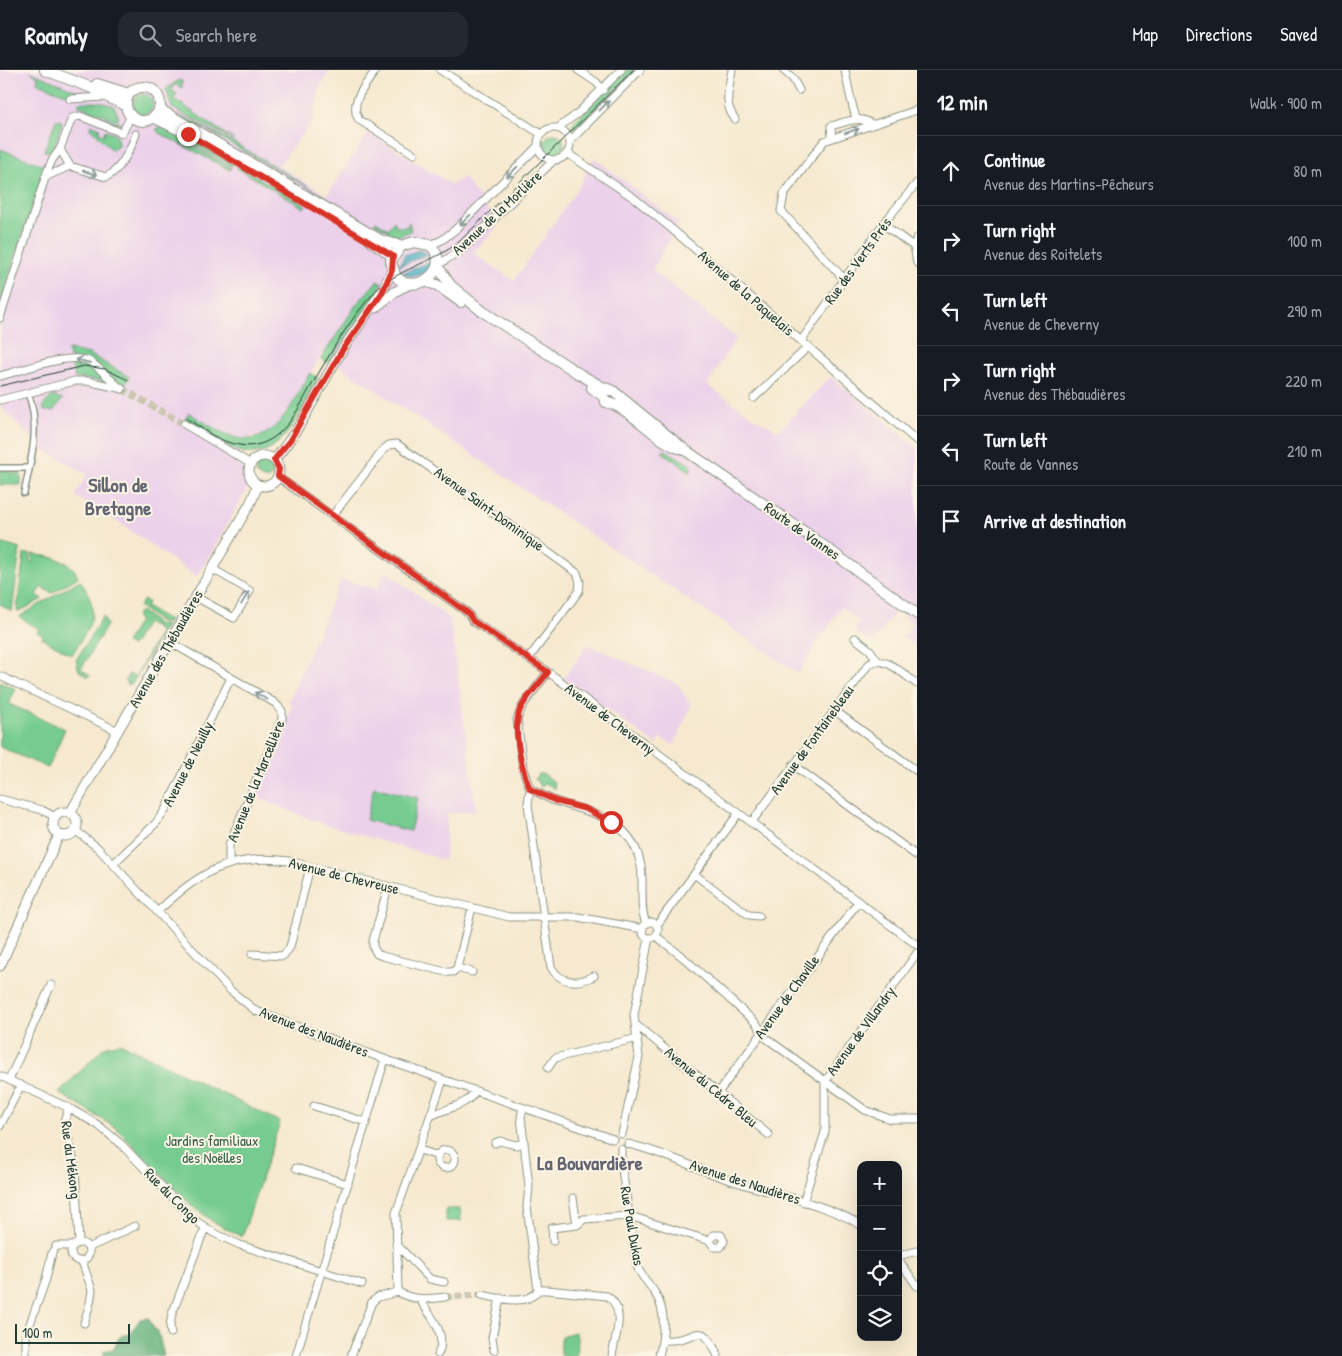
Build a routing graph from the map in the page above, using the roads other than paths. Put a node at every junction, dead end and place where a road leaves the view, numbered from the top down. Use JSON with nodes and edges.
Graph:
{"nodes":[{"id":1,"x":45,"y":70,"type":"edge"},
{"id":2,"x":62,"y":70,"type":"edge"},
{"id":3,"x":376,"y":70,"type":"edge"},
{"id":4,"x":440,"y":70,"type":"edge"},
{"id":5,"x":578,"y":70,"type":"edge"},
{"id":6,"x":620,"y":70,"type":"edge"},
{"id":7,"x":640,"y":70,"type":"edge"},
{"id":8,"x":732,"y":70,"type":"edge"},
{"id":9,"x":783,"y":70,"type":"edge"},
{"id":10,"x":845,"y":70,"type":"edge"},
{"id":11,"x":603,"y":90,"type":"junction"},
{"id":12,"x":799,"y":90,"type":"dead end"},
{"id":13,"x":70,"y":99,"type":"dead end"},
{"id":14,"x":128,"y":104,"type":"junction"},
{"id":15,"x":917,"y":110,"type":"edge"},
{"id":16,"x":156,"y":113,"type":"junction"},
{"id":17,"x":856,"y":118,"type":"junction"},
{"id":18,"x":735,"y":119,"type":"dead end"},
{"id":19,"x":872,"y":124,"type":"junction"},
{"id":20,"x":558,"y":128,"type":"junction"},
{"id":21,"x":136,"y":134,"type":"dead end"},
{"id":22,"x":541,"y":134,"type":"junction"},
{"id":23,"x":832,"y":138,"type":"junction"},
{"id":24,"x":570,"y":140,"type":"junction"},
{"id":25,"x":538,"y":146,"type":"junction"},
{"id":26,"x":60,"y":149,"type":"junction"},
{"id":27,"x":567,"y":153,"type":"junction"},
{"id":28,"x":414,"y":154,"type":"dead end"},
{"id":29,"x":554,"y":160,"type":"junction"},
{"id":30,"x":70,"y":166,"type":"junction"},
{"id":31,"x":45,"y":177,"type":"junction"},
{"id":32,"x":917,"y":183,"type":"edge"},
{"id":33,"x":883,"y":224,"type":"junction"},
{"id":34,"x":917,"y":238,"type":"edge"},
{"id":35,"x":430,"y":245,"type":"junction"},
{"id":36,"x":401,"y":246,"type":"junction"},
{"id":37,"x":916,"y":247,"type":"edge"},
{"id":38,"x":393,"y":256,"type":"junction"},
{"id":39,"x":917,"y":263,"type":"edge"},
{"id":40,"x":438,"y":266,"type":"junction"},
{"id":41,"x":392,"y":270,"type":"junction"},
{"id":42,"x":844,"y":279,"type":"junction"},
{"id":43,"x":424,"y":281,"type":"junction"},
{"id":44,"x":410,"y":284,"type":"junction"},
{"id":45,"x":370,"y":311,"type":"junction"},
{"id":46,"x":0,"y":318,"type":"edge"},
{"id":47,"x":801,"y":340,"type":"junction"},
{"id":48,"x":809,"y":346,"type":"junction"},
{"id":49,"x":0,"y":376,"type":"edge"},
{"id":50,"x":28,"y":393,"type":"junction"},
{"id":51,"x":609,"y":396,"type":"junction"},
{"id":52,"x":754,"y":398,"type":"dead end"},
{"id":53,"x":0,"y":400,"type":"edge"},
{"id":54,"x":184,"y":424,"type":"tunnel mouth"},
{"id":55,"x":917,"y":441,"type":"edge"},
{"id":56,"x":274,"y":460,"type":"junction"},
{"id":57,"x":251,"y":464,"type":"junction"},
{"id":58,"x":0,"y":468,"type":"edge"},
{"id":59,"x":29,"y":468,"type":"junction"},
{"id":60,"x":278,"y":476,"type":"junction"},
{"id":61,"x":258,"y":485,"type":"junction"},
{"id":62,"x":24,"y":493,"type":"dead end"},
{"id":63,"x":333,"y":515,"type":"junction"},
{"id":64,"x":212,"y":569,"type":"junction"},
{"id":65,"x":196,"y":597,"type":"junction"},
{"id":66,"x":917,"y":614,"type":"edge"},
{"id":67,"x":854,"y":638,"type":"dead end"},
{"id":68,"x":170,"y":642,"type":"junction"},
{"id":69,"x":529,"y":658,"type":"junction"},
{"id":70,"x":876,"y":660,"type":"junction"},
{"id":71,"x":548,"y":672,"type":"junction"},
{"id":72,"x":0,"y":676,"type":"edge"},
{"id":73,"x":231,"y":678,"type":"junction"},
{"id":74,"x":917,"y":684,"type":"edge"},
{"id":75,"x":834,"y":710,"type":"junction"},
{"id":76,"x":118,"y":731,"type":"junction"},
{"id":77,"x":793,"y":765,"type":"junction"},
{"id":78,"x":917,"y":770,"type":"edge"},
{"id":79,"x":530,"y":789,"type":"junction"},
{"id":80,"x":0,"y":799,"type":"edge"},
{"id":81,"x":70,"y":813,"type":"junction"},
{"id":82,"x":738,"y":814,"type":"junction"},
{"id":83,"x":55,"y":817,"type":"junction"},
{"id":84,"x":751,"y":823,"type":"junction"},
{"id":85,"x":75,"y":830,"type":"junction"},
{"id":86,"x":59,"y":835,"type":"junction"},
{"id":87,"x":917,"y":856,"type":"edge"},
{"id":88,"x":229,"y":863,"type":"junction"},
{"id":89,"x":113,"y":864,"type":"junction"},
{"id":90,"x":310,"y":867,"type":"junction"},
{"id":91,"x":694,"y":874,"type":"junction"},
{"id":92,"x":388,"y":887,"type":"junction"},
{"id":93,"x":858,"y":902,"type":"junction"},
{"id":94,"x":472,"y":908,"type":"junction"},
{"id":95,"x":158,"y":912,"type":"junction"},
{"id":96,"x":759,"y":916,"type":"dead end"},
{"id":97,"x":544,"y":918,"type":"junction"},
{"id":98,"x":657,"y":925,"type":"junction"},
{"id":99,"x":644,"y":927,"type":"junction"},
{"id":100,"x":652,"y":937,"type":"junction"},
{"id":101,"x":917,"y":945,"type":"edge"},
{"id":102,"x":917,"y":953,"type":"edge"},
{"id":103,"x":252,"y":954,"type":"dead end"},
{"id":104,"x":0,"y":966,"type":"edge"},
{"id":105,"x":457,"y":968,"type":"junction"},
{"id":106,"x":472,"y":972,"type":"dead end"},
{"id":107,"x":594,"y":976,"type":"dead end"},
{"id":108,"x":51,"y":985,"type":"dead end"},
{"id":109,"x":635,"y":1024,"type":"junction"},
{"id":110,"x":762,"y":1032,"type":"junction"},
{"id":111,"x":652,"y":1039,"type":"junction"},
{"id":112,"x":639,"y":1042,"type":"junction"},
{"id":113,"x":385,"y":1059,"type":"junction"},
{"id":114,"x":548,"y":1068,"type":"dead end"},
{"id":115,"x":0,"y":1076,"type":"edge"},
{"id":116,"x":9,"y":1080,"type":"junction"},
{"id":117,"x":443,"y":1080,"type":"junction"},
{"id":118,"x":825,"y":1082,"type":"junction"},
{"id":119,"x":21,"y":1085,"type":"junction"},
{"id":120,"x":475,"y":1091,"type":"junction"},
{"id":121,"x":718,"y":1093,"type":"junction"},
{"id":122,"x":438,"y":1098,"type":"junction"},
{"id":123,"x":314,"y":1106,"type":"dead end"},
{"id":124,"x":69,"y":1108,"type":"junction"},
{"id":125,"x":523,"y":1108,"type":"junction"},
{"id":126,"x":444,"y":1110,"type":"junction"},
{"id":127,"x":433,"y":1115,"type":"junction"},
{"id":128,"x":917,"y":1118,"type":"edge"},
{"id":129,"x":366,"y":1122,"type":"junction"},
{"id":130,"x":0,"y":1126,"type":"edge"},
{"id":131,"x":622,"y":1134,"type":"junction"},
{"id":132,"x":769,"y":1135,"type":"dead end"},
{"id":133,"x":613,"y":1139,"type":"junction"},
{"id":134,"x":495,"y":1144,"type":"dead end"},
{"id":135,"x":524,"y":1144,"type":"junction"},
{"id":136,"x":628,"y":1144,"type":"junction"},
{"id":137,"x":621,"y":1149,"type":"junction"},
{"id":138,"x":420,"y":1150,"type":"junction"},
{"id":139,"x":438,"y":1156,"type":"dead end"},
{"id":140,"x":296,"y":1168,"type":"dead end"},
{"id":141,"x":348,"y":1184,"type":"junction"},
{"id":142,"x":573,"y":1198,"type":"dead end"},
{"id":143,"x":803,"y":1202,"type":"junction"},
{"id":144,"x":630,"y":1216,"type":"junction"},
{"id":145,"x":857,"y":1223,"type":"edge"},
{"id":146,"x":577,"y":1225,"type":"junction"},
{"id":147,"x":135,"y":1226,"type":"dead end"},
{"id":148,"x":205,"y":1228,"type":"junction"},
{"id":149,"x":553,"y":1241,"type":"dead end"},
{"id":150,"x":710,"y":1241,"type":"dead end"},
{"id":151,"x":76,"y":1244,"type":"junction"},
{"id":152,"x":396,"y":1244,"type":"junction"},
{"id":153,"x":88,"y":1248,"type":"junction"},
{"id":154,"x":917,"y":1251,"type":"edge"},
{"id":155,"x":902,"y":1256,"type":"edge"},
{"id":156,"x":82,"y":1260,"type":"junction"},
{"id":157,"x":902,"y":1263,"type":"edge"},
{"id":158,"x":322,"y":1271,"type":"junction"},
{"id":159,"x":444,"y":1282,"type":"dead end"},
{"id":160,"x":362,"y":1284,"type":"dead end"},
{"id":161,"x":917,"y":1286,"type":"edge"},
{"id":162,"x":538,"y":1290,"type":"junction"},
{"id":163,"x":398,"y":1292,"type":"junction"},
{"id":164,"x":482,"y":1295,"type":"tunnel mouth"},
{"id":165,"x":445,"y":1296,"type":"tunnel mouth"},
{"id":166,"x":500,"y":1298,"type":"junction"},
{"id":167,"x":420,"y":1300,"type":"junction"},
{"id":168,"x":84,"y":1323,"type":"dead end"},
{"id":169,"x":171,"y":1333,"type":"dead end"},
{"id":170,"x":663,"y":1340,"type":"junction"},
{"id":171,"x":494,"y":1350,"type":"dead end"},
{"id":172,"x":438,"y":1354,"type":"dead end"},
{"id":173,"x":26,"y":1356,"type":"edge"},
{"id":174,"x":296,"y":1356,"type":"edge"},
{"id":175,"x":351,"y":1356,"type":"edge"},
{"id":176,"x":612,"y":1356,"type":"edge"},
{"id":177,"x":659,"y":1356,"type":"edge"},
{"id":178,"x":718,"y":1356,"type":"edge"}],
"edges":[{"from":1,"to":14,"type":"main road"},
{"from":2,"to":14,"type":"main road"},
{"from":3,"to":28,"type":"street"},
{"from":4,"to":22,"type":"street"},
{"from":5,"to":11,"type":"street"},
{"from":6,"to":11,"type":"street"},
{"from":24,"to":7,"type":"street","one_way":true},
{"from":8,"to":18,"type":"street"},
{"from":9,"to":12,"type":"street"},
{"from":10,"to":17,"type":"street"},
{"from":11,"to":20,"type":"street"},
{"from":13,"to":14,"type":"street"},
{"from":14,"to":16,"type":"main road"},
{"from":14,"to":16,"type":"main road"},
{"from":14,"to":26,"type":"street"},
{"from":15,"to":19,"type":"street"},
{"from":16,"to":36,"type":"main road"},
{"from":16,"to":38,"type":"main road"},
{"from":17,"to":19,"type":"street"},
{"from":17,"to":23,"type":"street"},
{"from":23,"to":19,"type":"street","one_way":true},
{"from":20,"to":22,"type":"street"},
{"from":20,"to":24,"type":"street"},
{"from":30,"to":21,"type":"street","one_way":true},
{"from":22,"to":25,"type":"street"},
{"from":23,"to":42,"type":"street"},
{"from":24,"to":27,"type":"street"},
{"from":25,"to":29,"type":"street"},
{"from":25,"to":35,"type":"street","name":"Avenue de la Morlière","one_way":true},
{"from":26,"to":30,"type":"street"},
{"from":26,"to":31,"type":"street"},
{"from":27,"to":29,"type":"street"},
{"from":27,"to":47,"type":"street","name":"Avenue de la Paquelais"},
{"from":29,"to":40,"type":"street","name":"Avenue de la Morlière"},
{"from":30,"to":31,"type":"street"},
{"from":31,"to":46,"type":"street"},
{"from":32,"to":33,"type":"street","name":"Rue des Verts Prés"},
{"from":33,"to":37,"type":"street"},
{"from":33,"to":42,"type":"street","name":"Rue des Verts Prés"},
{"from":34,"to":37,"type":"street"},
{"from":35,"to":36,"type":"main road"},
{"from":35,"to":40,"type":"main road"},
{"from":36,"to":38,"type":"main road"},
{"from":37,"to":39,"type":"street"},
{"from":38,"to":41,"type":"main road"},
{"from":40,"to":43,"type":"main road"},
{"from":40,"to":51,"type":"main road","name":"Route de Vannes"},
{"from":41,"to":44,"type":"main road"},
{"from":41,"to":45,"type":"street"},
{"from":42,"to":47,"type":"street","name":"Rue des Verts Prés"},
{"from":43,"to":44,"type":"main road"},
{"from":43,"to":51,"type":"main road","name":"Route de Vannes"},
{"from":44,"to":45,"type":"street"},
{"from":45,"to":56,"type":"street"},
{"from":47,"to":48,"type":"street","name":"Avenue de la Paquelais"},
{"from":48,"to":52,"type":"street"},
{"from":48,"to":55,"type":"street","name":"Avenue de la Paquelais"},
{"from":50,"to":49,"type":"street","one_way":true},
{"from":50,"to":53,"type":"street"},
{"from":50,"to":59,"type":"street"},
{"from":51,"to":66,"type":"main road","name":"Route de Vannes"},
{"from":54,"to":57,"type":"street"},
{"from":56,"to":57,"type":"street"},
{"from":56,"to":60,"type":"street"},
{"from":57,"to":61,"type":"street"},
{"from":58,"to":59,"type":"street"},
{"from":59,"to":62,"type":"street"},
{"from":60,"to":61,"type":"street"},
{"from":60,"to":63,"type":"street","name":"Avenue de Cheverny"},
{"from":61,"to":64,"type":"street","name":"Avenue des Thébaudières"},
{"from":63,"to":69,"type":"street","name":"Avenue de Cheverny"},
{"from":63,"to":69,"type":"street","name":"Avenue Saint-Dominique"},
{"from":64,"to":65,"type":"street","name":"Avenue des Thébaudières"},
{"from":65,"to":64,"type":"street","one_way":true},
{"from":65,"to":68,"type":"street","name":"Avenue des Thébaudières"},
{"from":67,"to":70,"type":"street"},
{"from":68,"to":73,"type":"street","name":"Avenue de la Marcellière"},
{"from":68,"to":76,"type":"street","name":"Avenue des Thébaudières"},
{"from":69,"to":71,"type":"street","name":"Avenue de Cheverny"},
{"from":70,"to":74,"type":"street"},
{"from":70,"to":75,"type":"street","name":"Avenue de Fontainebleau"},
{"from":71,"to":79,"type":"street"},
{"from":71,"to":82,"type":"street","name":"Avenue de Cheverny"},
{"from":72,"to":76,"type":"street"},
{"from":88,"to":73,"type":"street","name":"Avenue de la Marcellière","one_way":true},
{"from":73,"to":89,"type":"street","name":"Avenue de Neuilly"},
{"from":75,"to":77,"type":"street","name":"Avenue de Fontainebleau"},
{"from":75,"to":78,"type":"street"},
{"from":76,"to":81,"type":"street","name":"Avenue des Thébaudières"},
{"from":77,"to":84,"type":"street","name":"Avenue de Fontainebleau"},
{"from":77,"to":87,"type":"street"},
{"from":79,"to":97,"type":"street"},
{"from":79,"to":99,"type":"street"},
{"from":80,"to":83,"type":"street"},
{"from":81,"to":83,"type":"street"},
{"from":81,"to":85,"type":"street"},
{"from":82,"to":84,"type":"street","name":"Avenue de Cheverny"},
{"from":82,"to":91,"type":"street"},
{"from":83,"to":86,"type":"street"},
{"from":84,"to":93,"type":"street","name":"Avenue de Cheverny"},
{"from":85,"to":86,"type":"street"},
{"from":85,"to":89,"type":"street","name":"Avenue des Naudières"},
{"from":86,"to":104,"type":"street"},
{"from":88,"to":90,"type":"street","name":"Avenue de Chevreuse"},
{"from":88,"to":95,"type":"street","name":"Avenue de Chevreuse"},
{"from":89,"to":95,"type":"street","name":"Avenue des Naudières"},
{"from":90,"to":92,"type":"street","name":"Avenue de Chevreuse"},
{"from":90,"to":103,"type":"street"},
{"from":91,"to":96,"type":"street"},
{"from":91,"to":98,"type":"street"},
{"from":92,"to":94,"type":"street","name":"Avenue de Chevreuse"},
{"from":92,"to":105,"type":"street"},
{"from":93,"to":101,"type":"street","name":"Avenue de Cheverny"},
{"from":93,"to":110,"type":"street","name":"Avenue de Chaville"},
{"from":94,"to":97,"type":"street","name":"Avenue de Chevreuse"},
{"from":94,"to":105,"type":"street"},
{"from":95,"to":113,"type":"street","name":"Avenue des Naudières"},
{"from":97,"to":99,"type":"street","name":"Avenue de Chevreuse"},
{"from":97,"to":107,"type":"street"},
{"from":98,"to":99,"type":"street"},
{"from":98,"to":100,"type":"street"},
{"from":99,"to":100,"type":"street"},
{"from":100,"to":109,"type":"street"},
{"from":100,"to":110,"type":"street"},
{"from":102,"to":118,"type":"street","name":"Avenue de Villandry"},
{"from":105,"to":106,"type":"street"},
{"from":108,"to":116,"type":"street"},
{"from":109,"to":111,"type":"street","name":"Avenue du Cèdre Bleu"},
{"from":109,"to":112,"type":"street"},
{"from":110,"to":118,"type":"street"},
{"from":110,"to":121,"type":"street","name":"Avenue de Chaville"},
{"from":111,"to":112,"type":"street","name":"Avenue du Cèdre Bleu"},
{"from":111,"to":121,"type":"street","name":"Avenue du Cèdre Bleu"},
{"from":112,"to":114,"type":"street","name":"Avenue du Cèdre Bleu"},
{"from":112,"to":131,"type":"street"},
{"from":113,"to":117,"type":"street","name":"Avenue des Naudières"},
{"from":113,"to":129,"type":"street"},
{"from":115,"to":116,"type":"street","name":"Rue du Congo"},
{"from":116,"to":119,"type":"street","name":"Rue du Congo"},
{"from":117,"to":120,"type":"street","name":"Avenue des Naudières"},
{"from":117,"to":122,"type":"street"},
{"from":118,"to":128,"type":"street"},
{"from":118,"to":143,"type":"street","name":"Avenue de Villandry"},
{"from":119,"to":124,"type":"street","name":"Rue du Congo"},
{"from":119,"to":130,"type":"street"},
{"from":120,"to":125,"type":"street","name":"Avenue des Naudières"},
{"from":120,"to":126,"type":"street"},
{"from":121,"to":132,"type":"street","name":"Avenue du Cèdre Bleu"},
{"from":122,"to":126,"type":"street"},
{"from":122,"to":127,"type":"street"},
{"from":123,"to":129,"type":"street"},
{"from":124,"to":148,"type":"street","name":"Rue du Congo"},
{"from":124,"to":151,"type":"street","name":"Rue du Mékong"},
{"from":125,"to":133,"type":"street","name":"Avenue des Naudières"},
{"from":125,"to":135,"type":"street"},
{"from":126,"to":127,"type":"street"},
{"from":127,"to":138,"type":"street"},
{"from":129,"to":141,"type":"street"},
{"from":131,"to":133,"type":"street"},
{"from":131,"to":136,"type":"street"},
{"from":133,"to":137,"type":"street"},
{"from":134,"to":135,"type":"street"},
{"from":135,"to":162,"type":"street"},
{"from":136,"to":137,"type":"street"},
{"from":136,"to":143,"type":"street","name":"Avenue des Naudières"},
{"from":137,"to":144,"type":"street","name":"Rue Paul Dukas"},
{"from":138,"to":139,"type":"street"},
{"from":138,"to":152,"type":"street"},
{"from":140,"to":141,"type":"street"},
{"from":141,"to":158,"type":"street"},
{"from":142,"to":146,"type":"street"},
{"from":143,"to":145,"type":"street","name":"Avenue des Naudières"},
{"from":144,"to":146,"type":"street"},
{"from":144,"to":150,"type":"street"},
{"from":144,"to":170,"type":"street","name":"Rue Paul Dukas"},
{"from":146,"to":149,"type":"street"},
{"from":147,"to":153,"type":"street"},
{"from":148,"to":158,"type":"street","name":"Rue du Congo"},
{"from":148,"to":169,"type":"street"},
{"from":151,"to":153,"type":"street"},
{"from":151,"to":156,"type":"street"},
{"from":151,"to":173,"type":"street"},
{"from":152,"to":159,"type":"street"},
{"from":152,"to":163,"type":"street"},
{"from":153,"to":156,"type":"street"},
{"from":154,"to":155,"type":"street"},
{"from":156,"to":168,"type":"street"},
{"from":157,"to":161,"type":"street"},
{"from":158,"to":160,"type":"street","name":"Rue du Congo"},
{"from":158,"to":174,"type":"street"},
{"from":162,"to":166,"type":"street"},
{"from":162,"to":176,"type":"street"},
{"from":163,"to":167,"type":"street"},
{"from":163,"to":175,"type":"street"},
{"from":164,"to":166,"type":"street"},
{"from":165,"to":167,"type":"street"},
{"from":166,"to":171,"type":"street"},
{"from":167,"to":172,"type":"street"},
{"from":170,"to":177,"type":"street","name":"Rue Paul Dukas"},
{"from":170,"to":178,"type":"street"}]}
